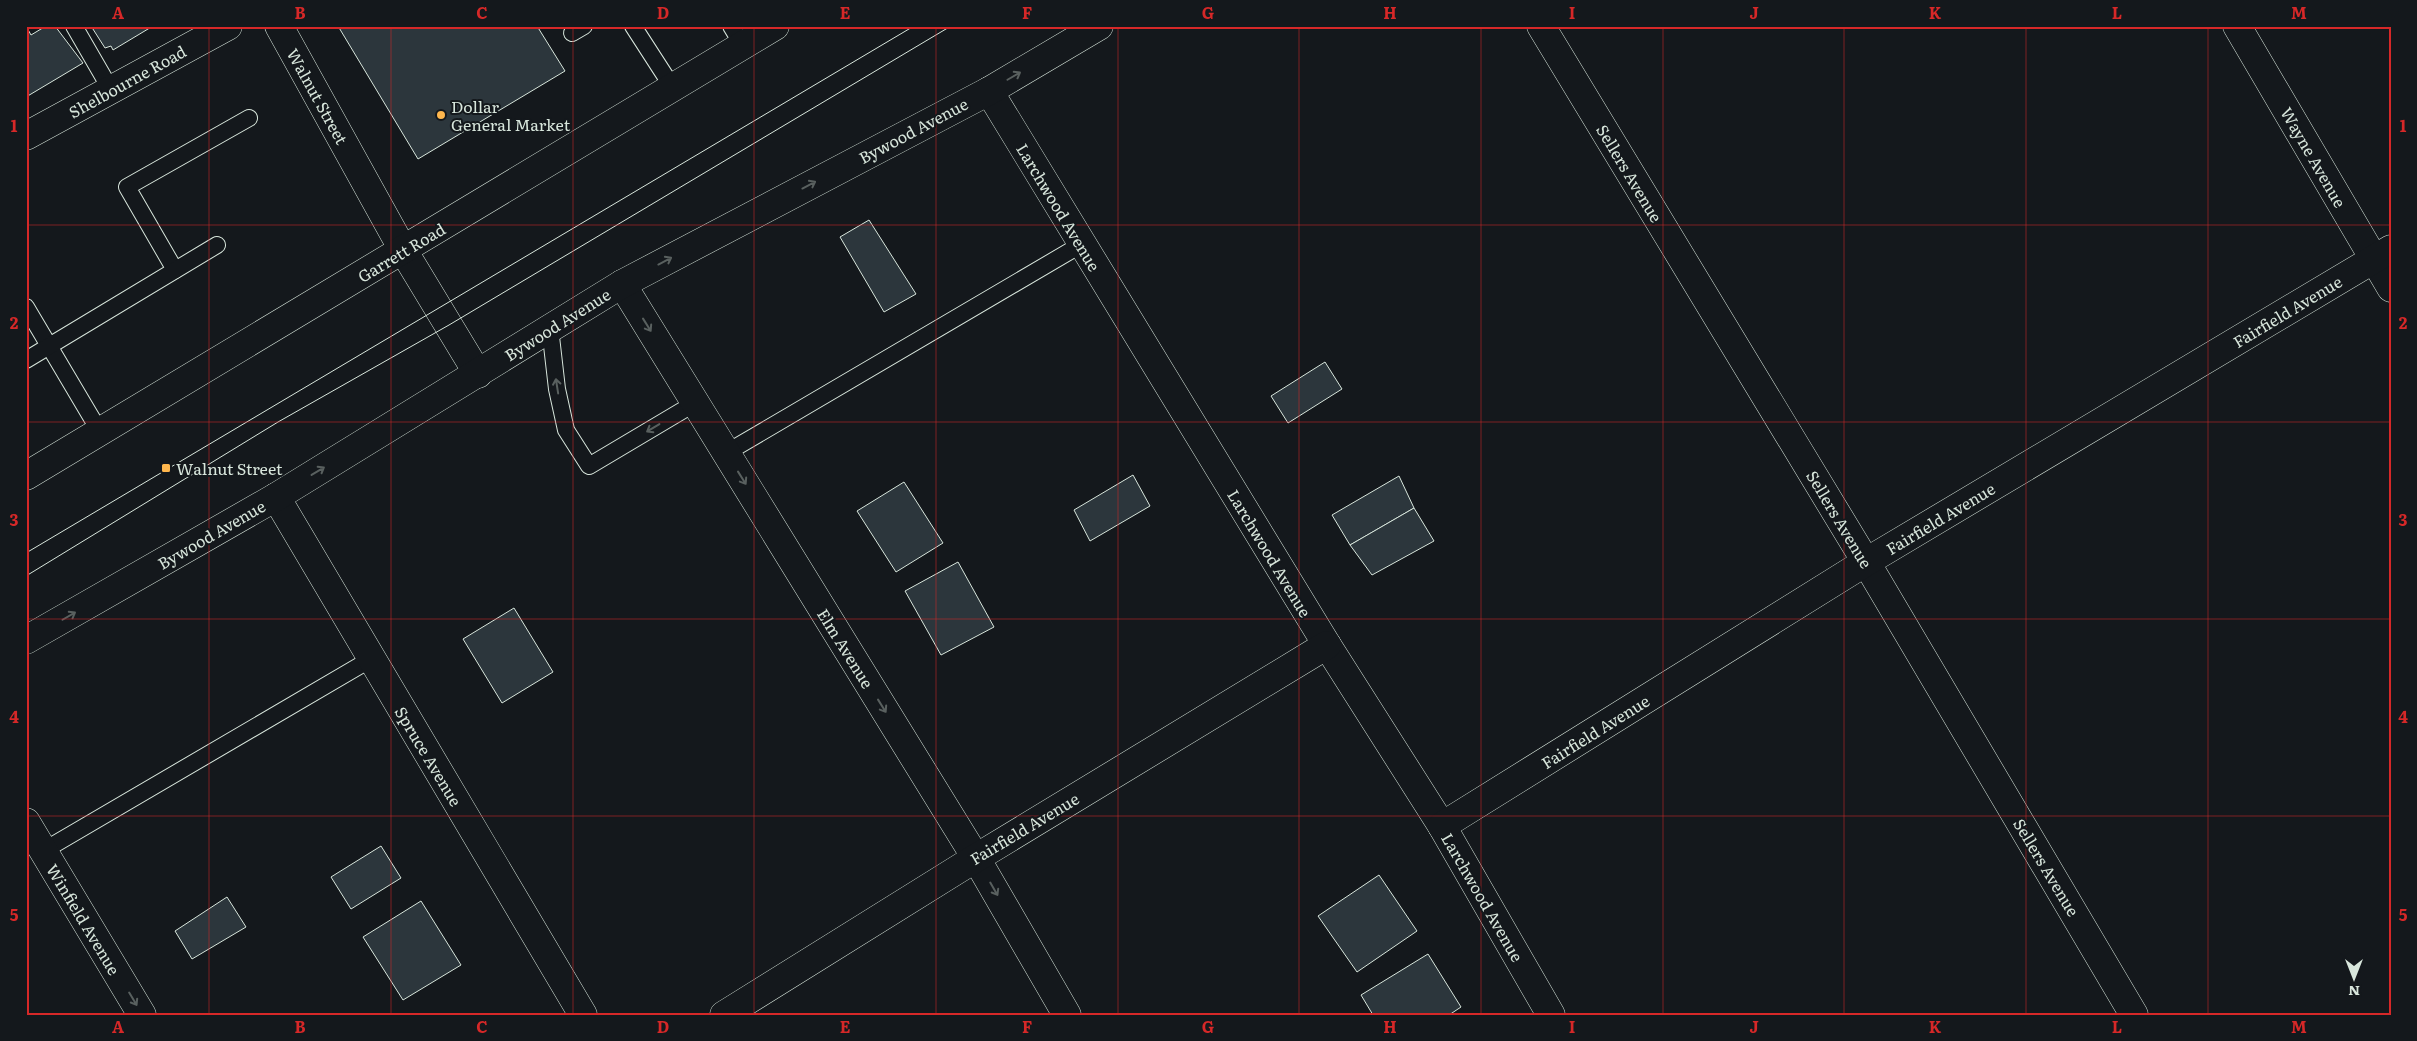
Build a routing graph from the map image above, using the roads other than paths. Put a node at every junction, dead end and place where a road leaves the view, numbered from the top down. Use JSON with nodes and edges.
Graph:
{"nodes":[{"id":1,"x":74,"y":26,"type":"edge"},
{"id":2,"x":228,"y":26,"type":"edge"},
{"id":3,"x":279,"y":26,"type":"edge"},
{"id":4,"x":633,"y":26,"type":"edge"},
{"id":5,"x":776,"y":26,"type":"edge"},
{"id":6,"x":1099,"y":26,"type":"edge"},
{"id":7,"x":1541,"y":26,"type":"edge"},
{"id":8,"x":2237,"y":26,"type":"edge"},
{"id":9,"x":737,"y":36,"type":"edge"},
{"id":10,"x":673,"y":88,"type":"junction"},
{"id":11,"x":111,"y":90,"type":"junction"},
{"id":12,"x":988,"y":91,"type":"junction"},
{"id":13,"x":249,"y":118,"type":"dead end"},
{"id":14,"x":26,"y":136,"type":"edge"},
{"id":15,"x":1082,"y":244,"type":"junction"},
{"id":16,"x":217,"y":245,"type":"dead end"},
{"id":17,"x":403,"y":250,"type":"junction"},
{"id":18,"x":2382,"y":254,"type":"edge"},
{"id":19,"x":175,"y":270,"type":"junction"},
{"id":20,"x":622,"y":284,"type":"junction"},
{"id":21,"x":2391,"y":288,"type":"edge"},
{"id":22,"x":26,"y":307,"type":"edge"},
{"id":23,"x":550,"y":328,"type":"junction"},
{"id":24,"x":49,"y":346,"type":"junction"},
{"id":25,"x":26,"y":360,"type":"edge"},
{"id":26,"x":478,"y":374,"type":"junction"},
{"id":27,"x":695,"y":403,"type":"junction"},
{"id":28,"x":100,"y":432,"type":"junction"},
{"id":29,"x":726,"y":453,"type":"junction"},
{"id":30,"x":26,"y":476,"type":"edge"},
{"id":31,"x":276,"y":497,"type":"junction"},
{"id":32,"x":1866,"y":562,"type":"junction"},
{"id":33,"x":26,"y":640,"type":"edge"},
{"id":34,"x":1326,"y":645,"type":"junction"},
{"id":35,"x":371,"y":659,"type":"junction"},
{"id":36,"x":26,"y":822,"type":"edge"},
{"id":37,"x":1442,"y":826,"type":"junction"},
{"id":38,"x":43,"y":851,"type":"junction"},
{"id":39,"x":976,"y":858,"type":"junction"},
{"id":40,"x":142,"y":1015,"type":"edge"},
{"id":41,"x":583,"y":1015,"type":"edge"},
{"id":42,"x":724,"y":1015,"type":"edge"},
{"id":43,"x":1067,"y":1015,"type":"edge"},
{"id":44,"x":1552,"y":1015,"type":"edge"},
{"id":45,"x":2134,"y":1015,"type":"edge"}],
"edges":[{"from":1,"to":11,"type":"lane"},
{"from":2,"to":11,"type":"street","name":"Shelbourne Road"},
{"from":3,"to":17,"type":"street","name":"Walnut Street"},
{"from":4,"to":10,"type":"lane"},
{"from":5,"to":9,"type":"street","name":"Garrett Road"},
{"from":12,"to":6,"type":"street","name":"Bywood Avenue","one_way":true},
{"from":7,"to":32,"type":"street","name":"Sellers Avenue"},
{"from":8,"to":18,"type":"street","name":"Wayne Avenue"},
{"from":9,"to":10,"type":"street","name":"Garrett Road"},
{"from":10,"to":17,"type":"street","name":"Garrett Road"},
{"from":11,"to":14,"type":"street","name":"Shelbourne Road"},
{"from":12,"to":15,"type":"street","name":"Larchwood Avenue"},
{"from":20,"to":12,"type":"street","name":"Bywood Avenue","one_way":true},
{"from":13,"to":19,"type":"lane"},
{"from":15,"to":29,"type":"lane"},
{"from":15,"to":34,"type":"street","name":"Larchwood Avenue"},
{"from":16,"to":19,"type":"lane"},
{"from":17,"to":26,"type":"street","name":"Walnut Street"},
{"from":17,"to":28,"type":"street","name":"Garrett Road"},
{"from":18,"to":21,"type":"street","name":"Wayne Avenue"},
{"from":18,"to":32,"type":"street","name":"Fairfield Avenue"},
{"from":19,"to":24,"type":"lane"},
{"from":20,"to":23,"type":"street","name":"Bywood Avenue"},
{"from":20,"to":27,"type":"street","name":"Elm Avenue","one_way":true},
{"from":22,"to":24,"type":"lane"},
{"from":23,"to":26,"type":"street","name":"Bywood Avenue"},
{"from":27,"to":23,"type":"lane","one_way":true},
{"from":24,"to":25,"type":"lane"},
{"from":24,"to":28,"type":"lane"},
{"from":31,"to":26,"type":"street","name":"Bywood Avenue","one_way":true},
{"from":27,"to":29,"type":"street","name":"Elm Avenue"},
{"from":28,"to":30,"type":"street","name":"Garrett Road"},
{"from":29,"to":39,"type":"street","name":"Elm Avenue","one_way":true},
{"from":33,"to":31,"type":"street","name":"Bywood Avenue","one_way":true},
{"from":31,"to":35,"type":"street","name":"Spruce Avenue"},
{"from":32,"to":37,"type":"street","name":"Fairfield Avenue"},
{"from":32,"to":45,"type":"street","name":"Sellers Avenue"},
{"from":34,"to":37,"type":"street","name":"Larchwood Avenue"},
{"from":34,"to":39,"type":"street","name":"Fairfield Avenue"},
{"from":35,"to":38,"type":"lane"},
{"from":35,"to":41,"type":"street","name":"Spruce Avenue"},
{"from":36,"to":38,"type":"street","name":"Winfield Avenue"},
{"from":37,"to":44,"type":"street","name":"Larchwood Avenue"},
{"from":38,"to":40,"type":"street","name":"Winfield Avenue","one_way":true},
{"from":39,"to":42,"type":"street","name":"Fairfield Avenue"},
{"from":39,"to":43,"type":"street","name":"Elm Avenue","one_way":true}]}
